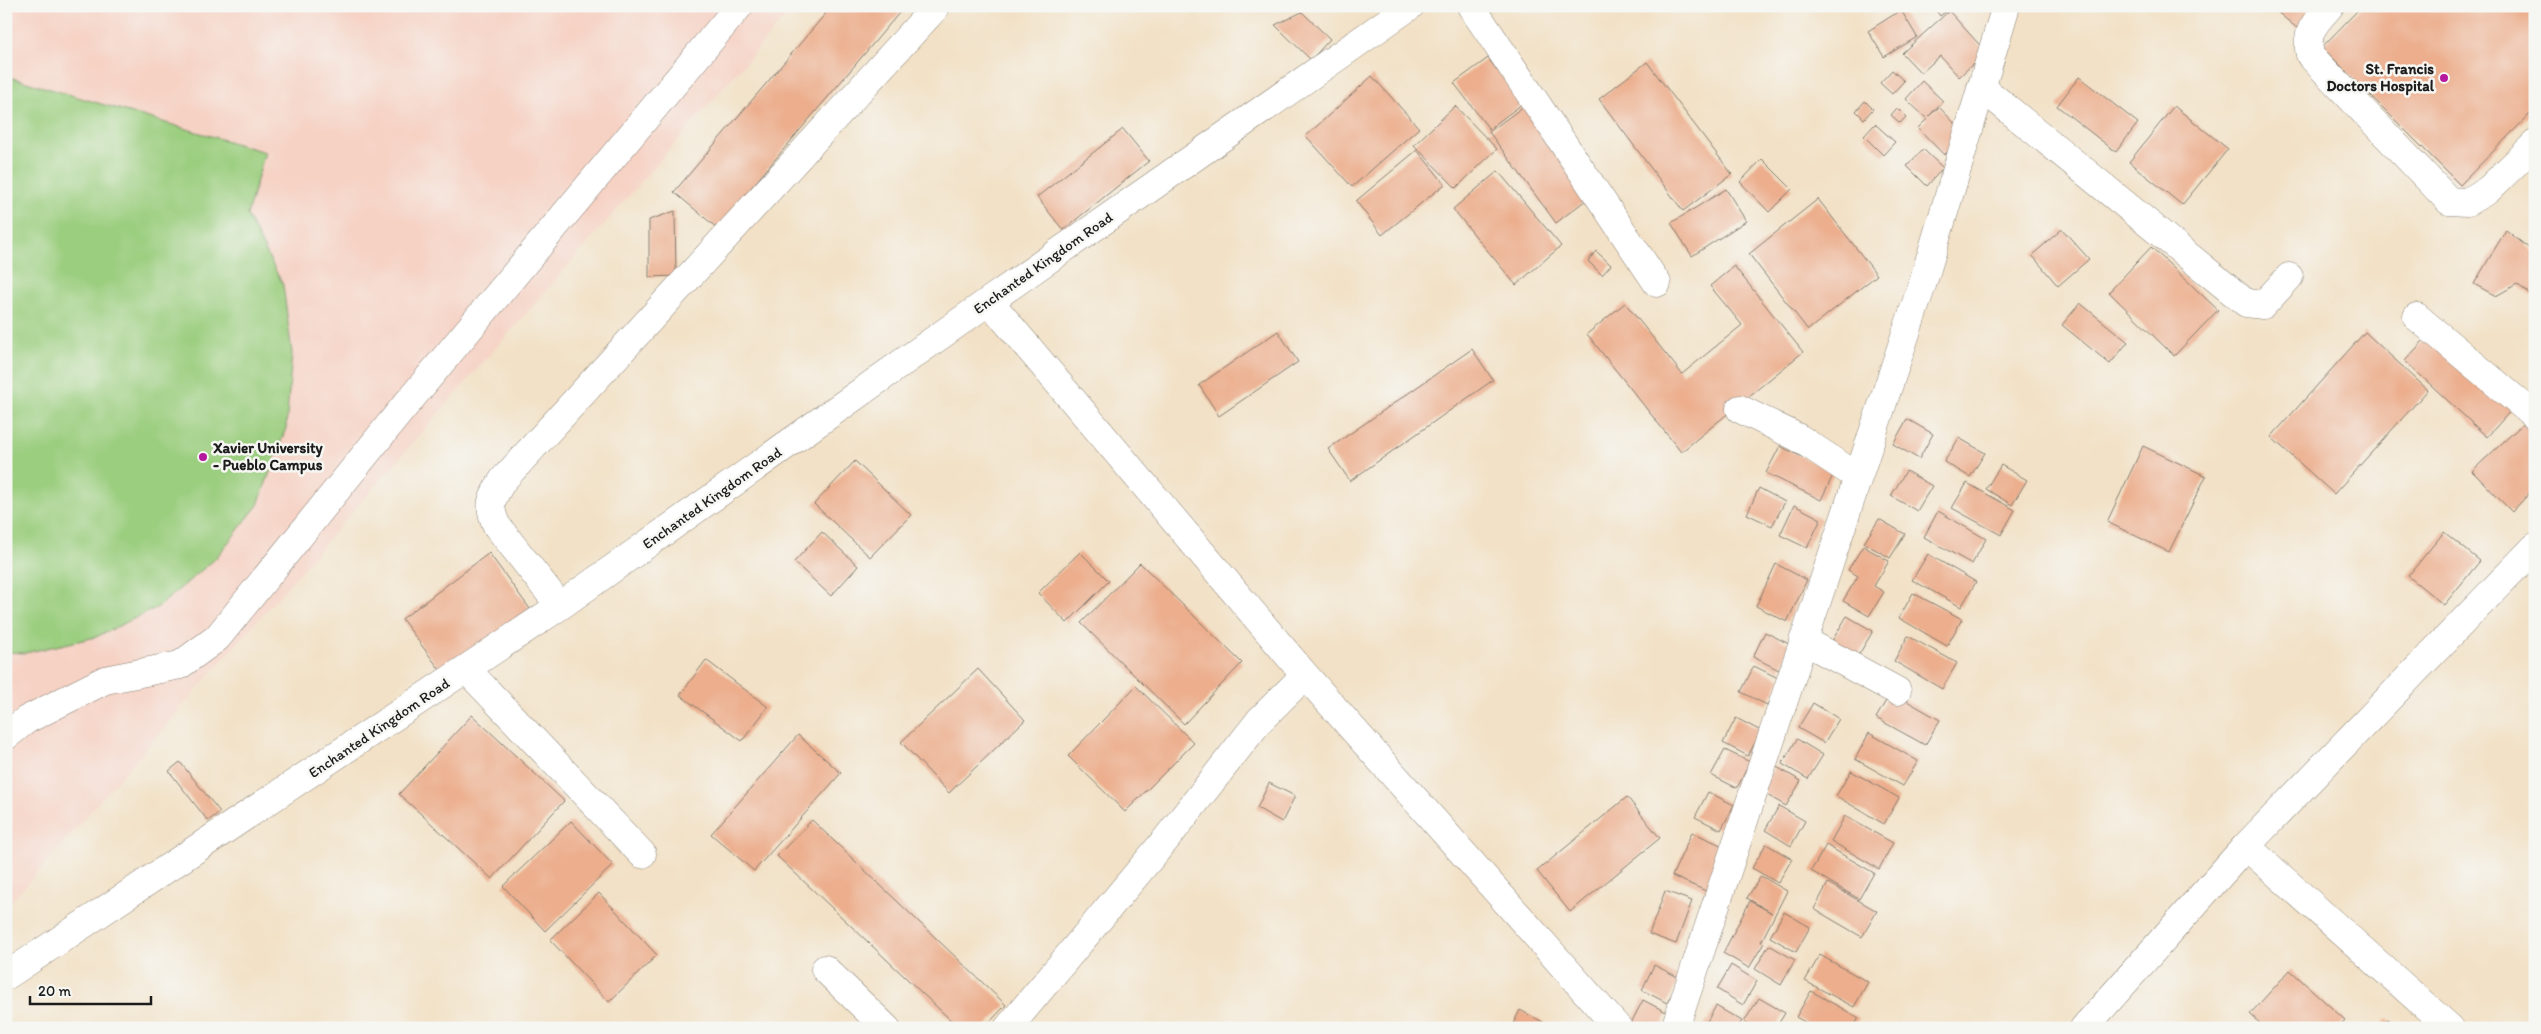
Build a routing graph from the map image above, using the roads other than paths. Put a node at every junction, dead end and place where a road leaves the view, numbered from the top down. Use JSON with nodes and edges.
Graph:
{"nodes":[{"id":1,"x":739,"y":6,"type":"edge"},
{"id":2,"x":1410,"y":6,"type":"edge"},
{"id":3,"x":1471,"y":6,"type":"edge"},
{"id":4,"x":2006,"y":6,"type":"edge"},
{"id":5,"x":2330,"y":6,"type":"edge"},
{"id":6,"x":934,"y":9,"type":"dead end"},
{"id":7,"x":1981,"y":87,"type":"junction"},
{"id":8,"x":2535,"y":144,"type":"edge"},
{"id":9,"x":2289,"y":277,"type":"dead end"},
{"id":10,"x":1657,"y":283,"type":"dead end"},
{"id":11,"x":989,"y":301,"type":"junction"},
{"id":12,"x":2417,"y":317,"type":"dead end"},
{"id":13,"x":1740,"y":409,"type":"dead end"},
{"id":14,"x":2535,"y":416,"type":"edge"},
{"id":15,"x":1858,"y":478,"type":"junction"},
{"id":16,"x":2535,"y":547,"type":"edge"},
{"id":17,"x":560,"y":606,"type":"junction"},
{"id":18,"x":1803,"y":640,"type":"junction"},
{"id":19,"x":466,"y":670,"type":"junction"},
{"id":20,"x":1304,"y":675,"type":"junction"},
{"id":21,"x":1897,"y":691,"type":"dead end"},
{"id":22,"x":6,"y":736,"type":"edge"},
{"id":23,"x":2246,"y":846,"type":"junction"},
{"id":24,"x":642,"y":854,"type":"dead end"},
{"id":25,"x":825,"y":969,"type":"dead end"},
{"id":26,"x":6,"y":976,"type":"edge"},
{"id":27,"x":886,"y":1028,"type":"edge"},
{"id":28,"x":1008,"y":1028,"type":"edge"},
{"id":29,"x":1618,"y":1028,"type":"edge"},
{"id":30,"x":1675,"y":1028,"type":"edge"},
{"id":31,"x":2084,"y":1028,"type":"edge"},
{"id":32,"x":2450,"y":1028,"type":"edge"}],
"edges":[{"from":1,"to":22,"type":"street"},
{"from":2,"to":11,"type":"street","name":"Enchanted Kingdom Road"},
{"from":3,"to":10,"type":"street"},
{"from":4,"to":7,"type":"street"},
{"from":5,"to":8,"type":"street"},
{"from":6,"to":17,"type":"street"},
{"from":7,"to":9,"type":"street"},
{"from":7,"to":15,"type":"street"},
{"from":11,"to":17,"type":"street","name":"Enchanted Kingdom Road"},
{"from":11,"to":20,"type":"street"},
{"from":12,"to":14,"type":"street"},
{"from":13,"to":15,"type":"street"},
{"from":15,"to":18,"type":"street"},
{"from":16,"to":23,"type":"street"},
{"from":17,"to":19,"type":"street","name":"Enchanted Kingdom Road"},
{"from":18,"to":21,"type":"street"},
{"from":18,"to":30,"type":"street"},
{"from":19,"to":24,"type":"street"},
{"from":19,"to":26,"type":"street","name":"Enchanted Kingdom Road"},
{"from":20,"to":28,"type":"street"},
{"from":20,"to":29,"type":"street"},
{"from":23,"to":31,"type":"street"},
{"from":23,"to":32,"type":"street"},
{"from":25,"to":27,"type":"street"}]}
